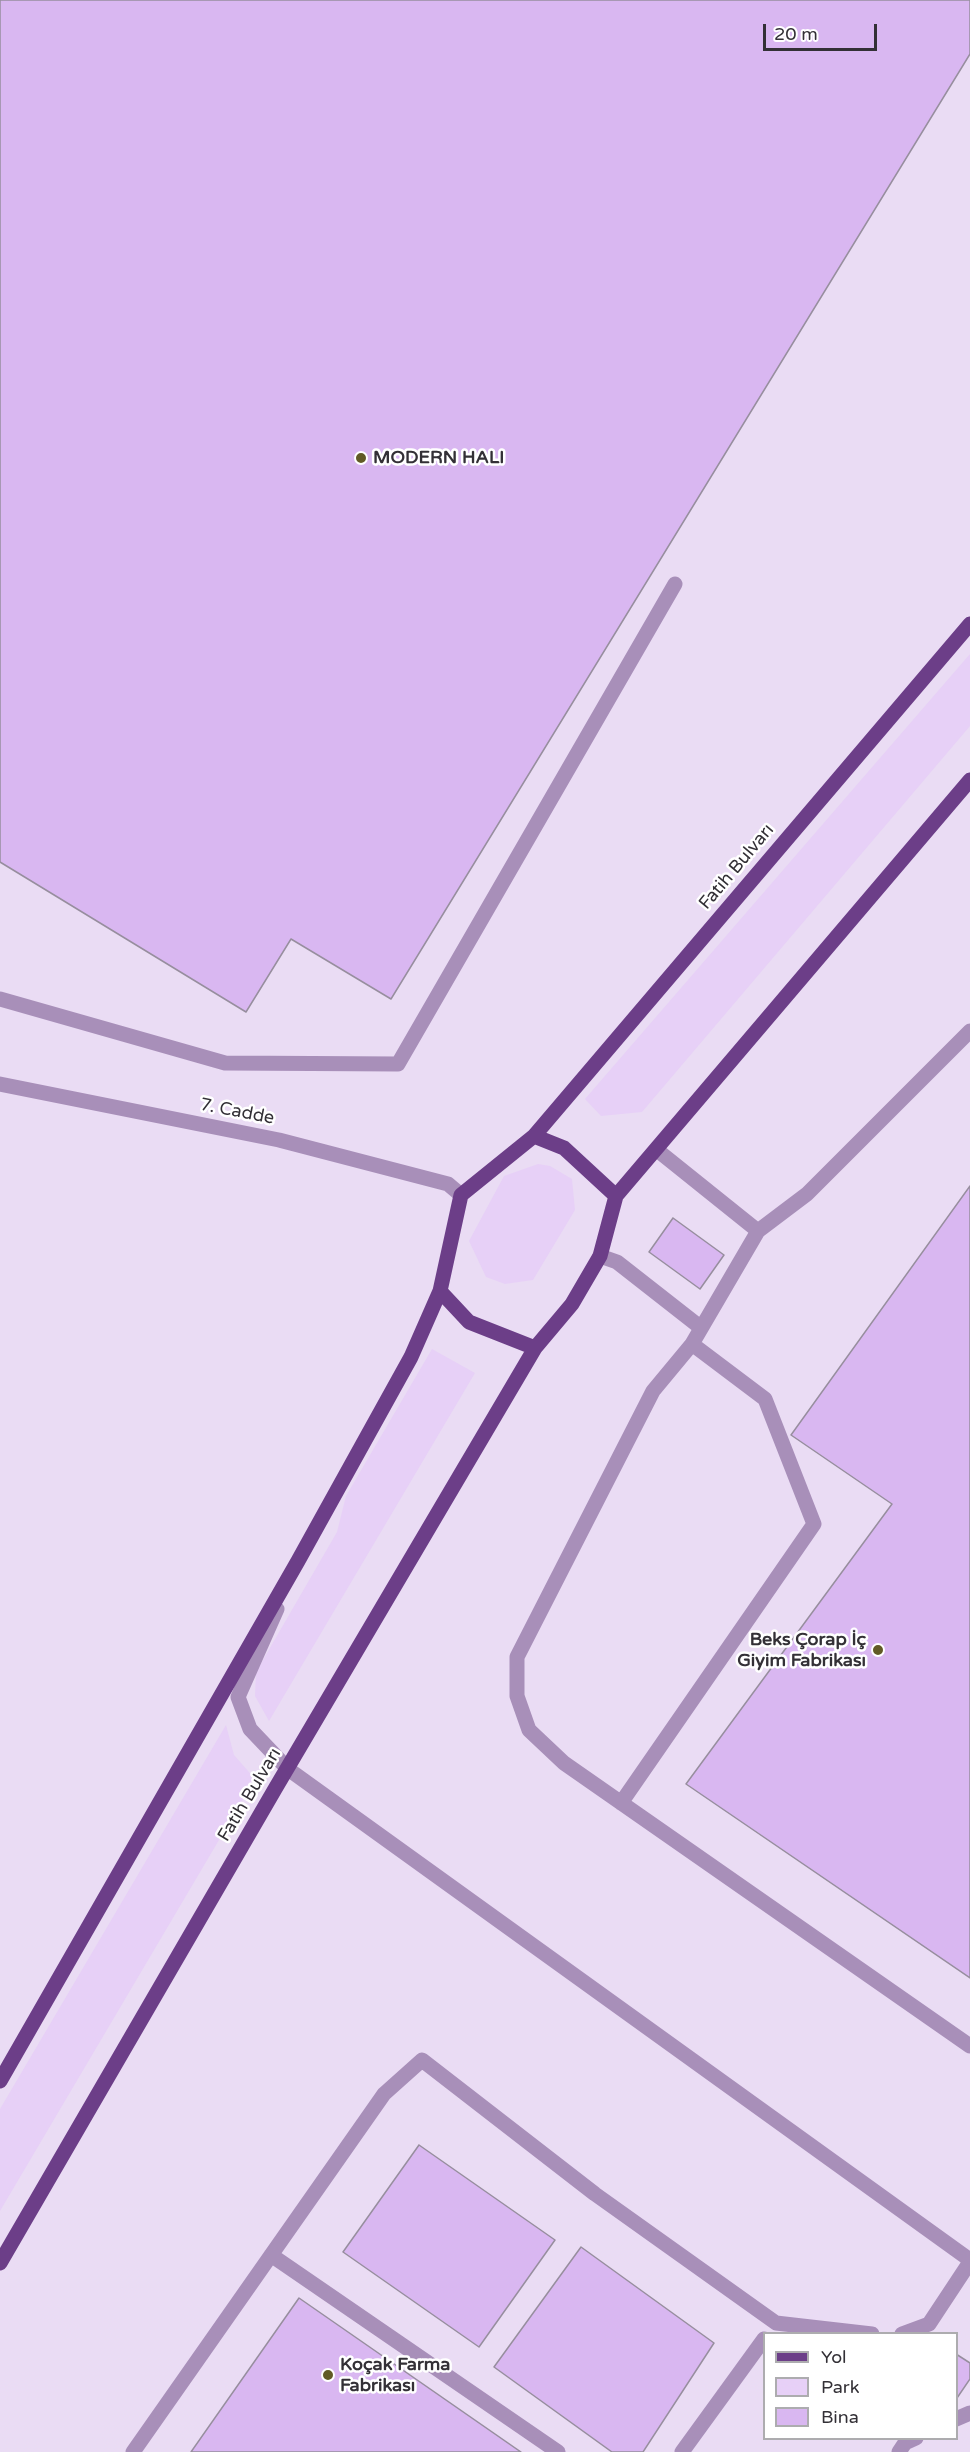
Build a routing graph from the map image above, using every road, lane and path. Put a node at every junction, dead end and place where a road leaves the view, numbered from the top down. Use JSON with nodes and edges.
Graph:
{"nodes":[{"id":1,"x":675,"y":584,"type":"dead end"},
{"id":2,"x":970,"y":624,"type":"edge"},
{"id":3,"x":970,"y":780,"type":"edge"},
{"id":4,"x":0,"y":999,"type":"edge"},
{"id":5,"x":970,"y":1030,"type":"edge"},
{"id":6,"x":0,"y":1084,"type":"edge"},
{"id":7,"x":534,"y":1136,"type":"junction"},
{"id":8,"x":657,"y":1150,"type":"junction"},
{"id":9,"x":461,"y":1195,"type":"junction"},
{"id":10,"x":616,"y":1196,"type":"junction"},
{"id":11,"x":758,"y":1231,"type":"junction"},
{"id":12,"x":600,"y":1256,"type":"junction"},
{"id":13,"x":440,"y":1291,"type":"junction"},
{"id":14,"x":700,"y":1327,"type":"junction"},
{"id":15,"x":692,"y":1344,"type":"junction"},
{"id":16,"x":535,"y":1348,"type":"junction"},
{"id":17,"x":298,"y":1561,"type":"junction"},
{"id":18,"x":288,"y":1769,"type":"junction"},
{"id":19,"x":621,"y":1803,"type":"junction"},
{"id":20,"x":970,"y":2046,"type":"edge"},
{"id":21,"x":0,"y":2081,"type":"edge"},
{"id":22,"x":271,"y":2255,"type":"junction"},
{"id":23,"x":970,"y":2261,"type":"edge"},
{"id":24,"x":0,"y":2263,"type":"edge"},
{"id":25,"x":773,"y":2328,"type":"edge"},
{"id":26,"x":839,"y":2332,"type":"edge"},
{"id":27,"x":907,"y":2332,"type":"edge"},
{"id":28,"x":763,"y":2342,"type":"edge"},
{"id":29,"x":914,"y":2440,"type":"edge"},
{"id":30,"x":133,"y":2452,"type":"edge"},
{"id":31,"x":558,"y":2452,"type":"edge"},
{"id":32,"x":682,"y":2452,"type":"edge"},
{"id":33,"x":899,"y":2452,"type":"edge"}],
"edges":[{"from":1,"to":4,"type":"street"},
{"from":2,"to":7,"type":"main road","name":"Fatih Bulvarı"},
{"from":3,"to":8,"type":"main road","name":"Fatih Bulvarı"},
{"from":5,"to":11,"type":"street"},
{"from":6,"to":9,"type":"street","name":"7. Cadde"},
{"from":7,"to":9,"type":"main road","name":"Fatih Bulvarı"},
{"from":7,"to":10,"type":"main road"},
{"from":8,"to":10,"type":"main road","name":"Fatih Bulvarı"},
{"from":8,"to":11,"type":"street"},
{"from":9,"to":13,"type":"main road"},
{"from":10,"to":12,"type":"main road","name":"Fatih Bulvarı"},
{"from":11,"to":14,"type":"street"},
{"from":12,"to":14,"type":"street"},
{"from":12,"to":16,"type":"main road","name":"Fatih Bulvarı"},
{"from":13,"to":16,"type":"main road"},
{"from":13,"to":17,"type":"main road"},
{"from":14,"to":15,"type":"street"},
{"from":15,"to":19,"type":"street"},
{"from":15,"to":19,"type":"street"},
{"from":16,"to":18,"type":"main road","name":"Fatih Bulvarı"},
{"from":17,"to":18,"type":"street"},
{"from":17,"to":21,"type":"main road"},
{"from":18,"to":23,"type":"street"},
{"from":18,"to":24,"type":"main road","name":"Fatih Bulvarı"},
{"from":19,"to":20,"type":"street"},
{"from":22,"to":25,"type":"street"},
{"from":22,"to":30,"type":"street"},
{"from":22,"to":31,"type":"street"},
{"from":23,"to":27,"type":"street"},
{"from":25,"to":26,"type":"street"},
{"from":28,"to":32,"type":"street"},
{"from":29,"to":33,"type":"street"}]}
